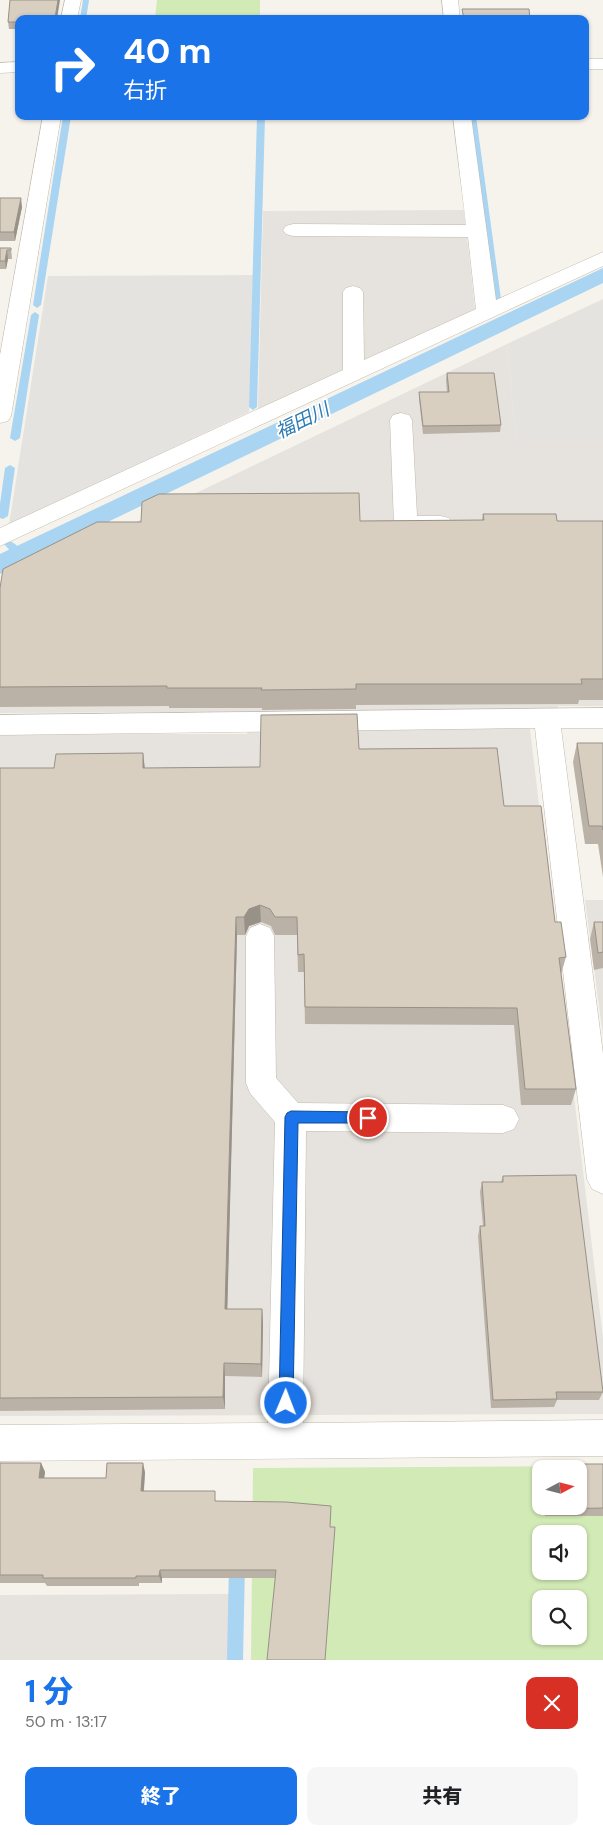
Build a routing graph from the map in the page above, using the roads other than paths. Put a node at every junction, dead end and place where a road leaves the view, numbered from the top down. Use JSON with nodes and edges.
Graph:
{"nodes":[{"id":1,"x":73,"y":0,"type":"edge"},
{"id":2,"x":450,"y":0,"type":"edge"},
{"id":3,"x":71,"y":15,"type":"edge"},
{"id":4,"x":452,"y":15,"type":"edge"},
{"id":5,"x":589,"y":64,"type":"edge"},
{"id":6,"x":603,"y":64,"type":"edge"},
{"id":7,"x":0,"y":68,"type":"edge"},
{"id":8,"x":15,"y":68,"type":"edge"},
{"id":9,"x":51,"y":120,"type":"edge"},
{"id":10,"x":462,"y":120,"type":"edge"},
{"id":11,"x":293,"y":230,"type":"dead end"},
{"id":12,"x":476,"y":230,"type":"junction"},
{"id":13,"x":603,"y":258,"type":"edge"},
{"id":14,"x":353,"y":292,"type":"dead end"},
{"id":15,"x":487,"y":312,"type":"junction"},
{"id":16,"x":8,"y":321,"type":"edge"},
{"id":17,"x":5,"y":352,"type":"edge"},
{"id":18,"x":354,"y":374,"type":"junction"},
{"id":19,"x":0,"y":416,"type":"edge"},
{"id":20,"x":401,"y":420,"type":"dead end"},
{"id":21,"x":465,"y":524,"type":"edge"},
{"id":22,"x":0,"y":538,"type":"edge"},
{"id":23,"x":547,"y":718,"type":"junction"},
{"id":24,"x":603,"y":718,"type":"edge"},
{"id":25,"x":0,"y":725,"type":"edge"},
{"id":26,"x":260,"y":936,"type":"dead end"},
{"id":27,"x":291,"y":1117,"type":"junction"},
{"id":28,"x":503,"y":1119,"type":"dead end"},
{"id":29,"x":603,"y":1179,"type":"edge"},
{"id":30,"x":603,"y":1438,"type":"edge"},
{"id":31,"x":285,"y":1441,"type":"junction"},
{"id":32,"x":0,"y":1443,"type":"edge"}],
"edges":[{"from":1,"to":3,"type":"street"},
{"from":2,"to":4,"type":"street"},
{"from":5,"to":6,"type":"street"},
{"from":7,"to":8,"type":"street"},
{"from":9,"to":16,"type":"street"},
{"from":10,"to":12,"type":"street"},
{"from":11,"to":12,"type":"street"},
{"from":12,"to":15,"type":"street"},
{"from":13,"to":15,"type":"street"},
{"from":14,"to":18,"type":"street"},
{"from":15,"to":18,"type":"street"},
{"from":16,"to":17,"type":"street"},
{"from":17,"to":19,"type":"street"},
{"from":18,"to":22,"type":"street"},
{"from":20,"to":21,"type":"street"},
{"from":23,"to":24,"type":"street"},
{"from":23,"to":25,"type":"street"},
{"from":23,"to":29,"type":"street"},
{"from":26,"to":27,"type":"street"},
{"from":27,"to":28,"type":"street"},
{"from":27,"to":31,"type":"street"},
{"from":30,"to":31,"type":"street"},
{"from":31,"to":32,"type":"street"}]}
